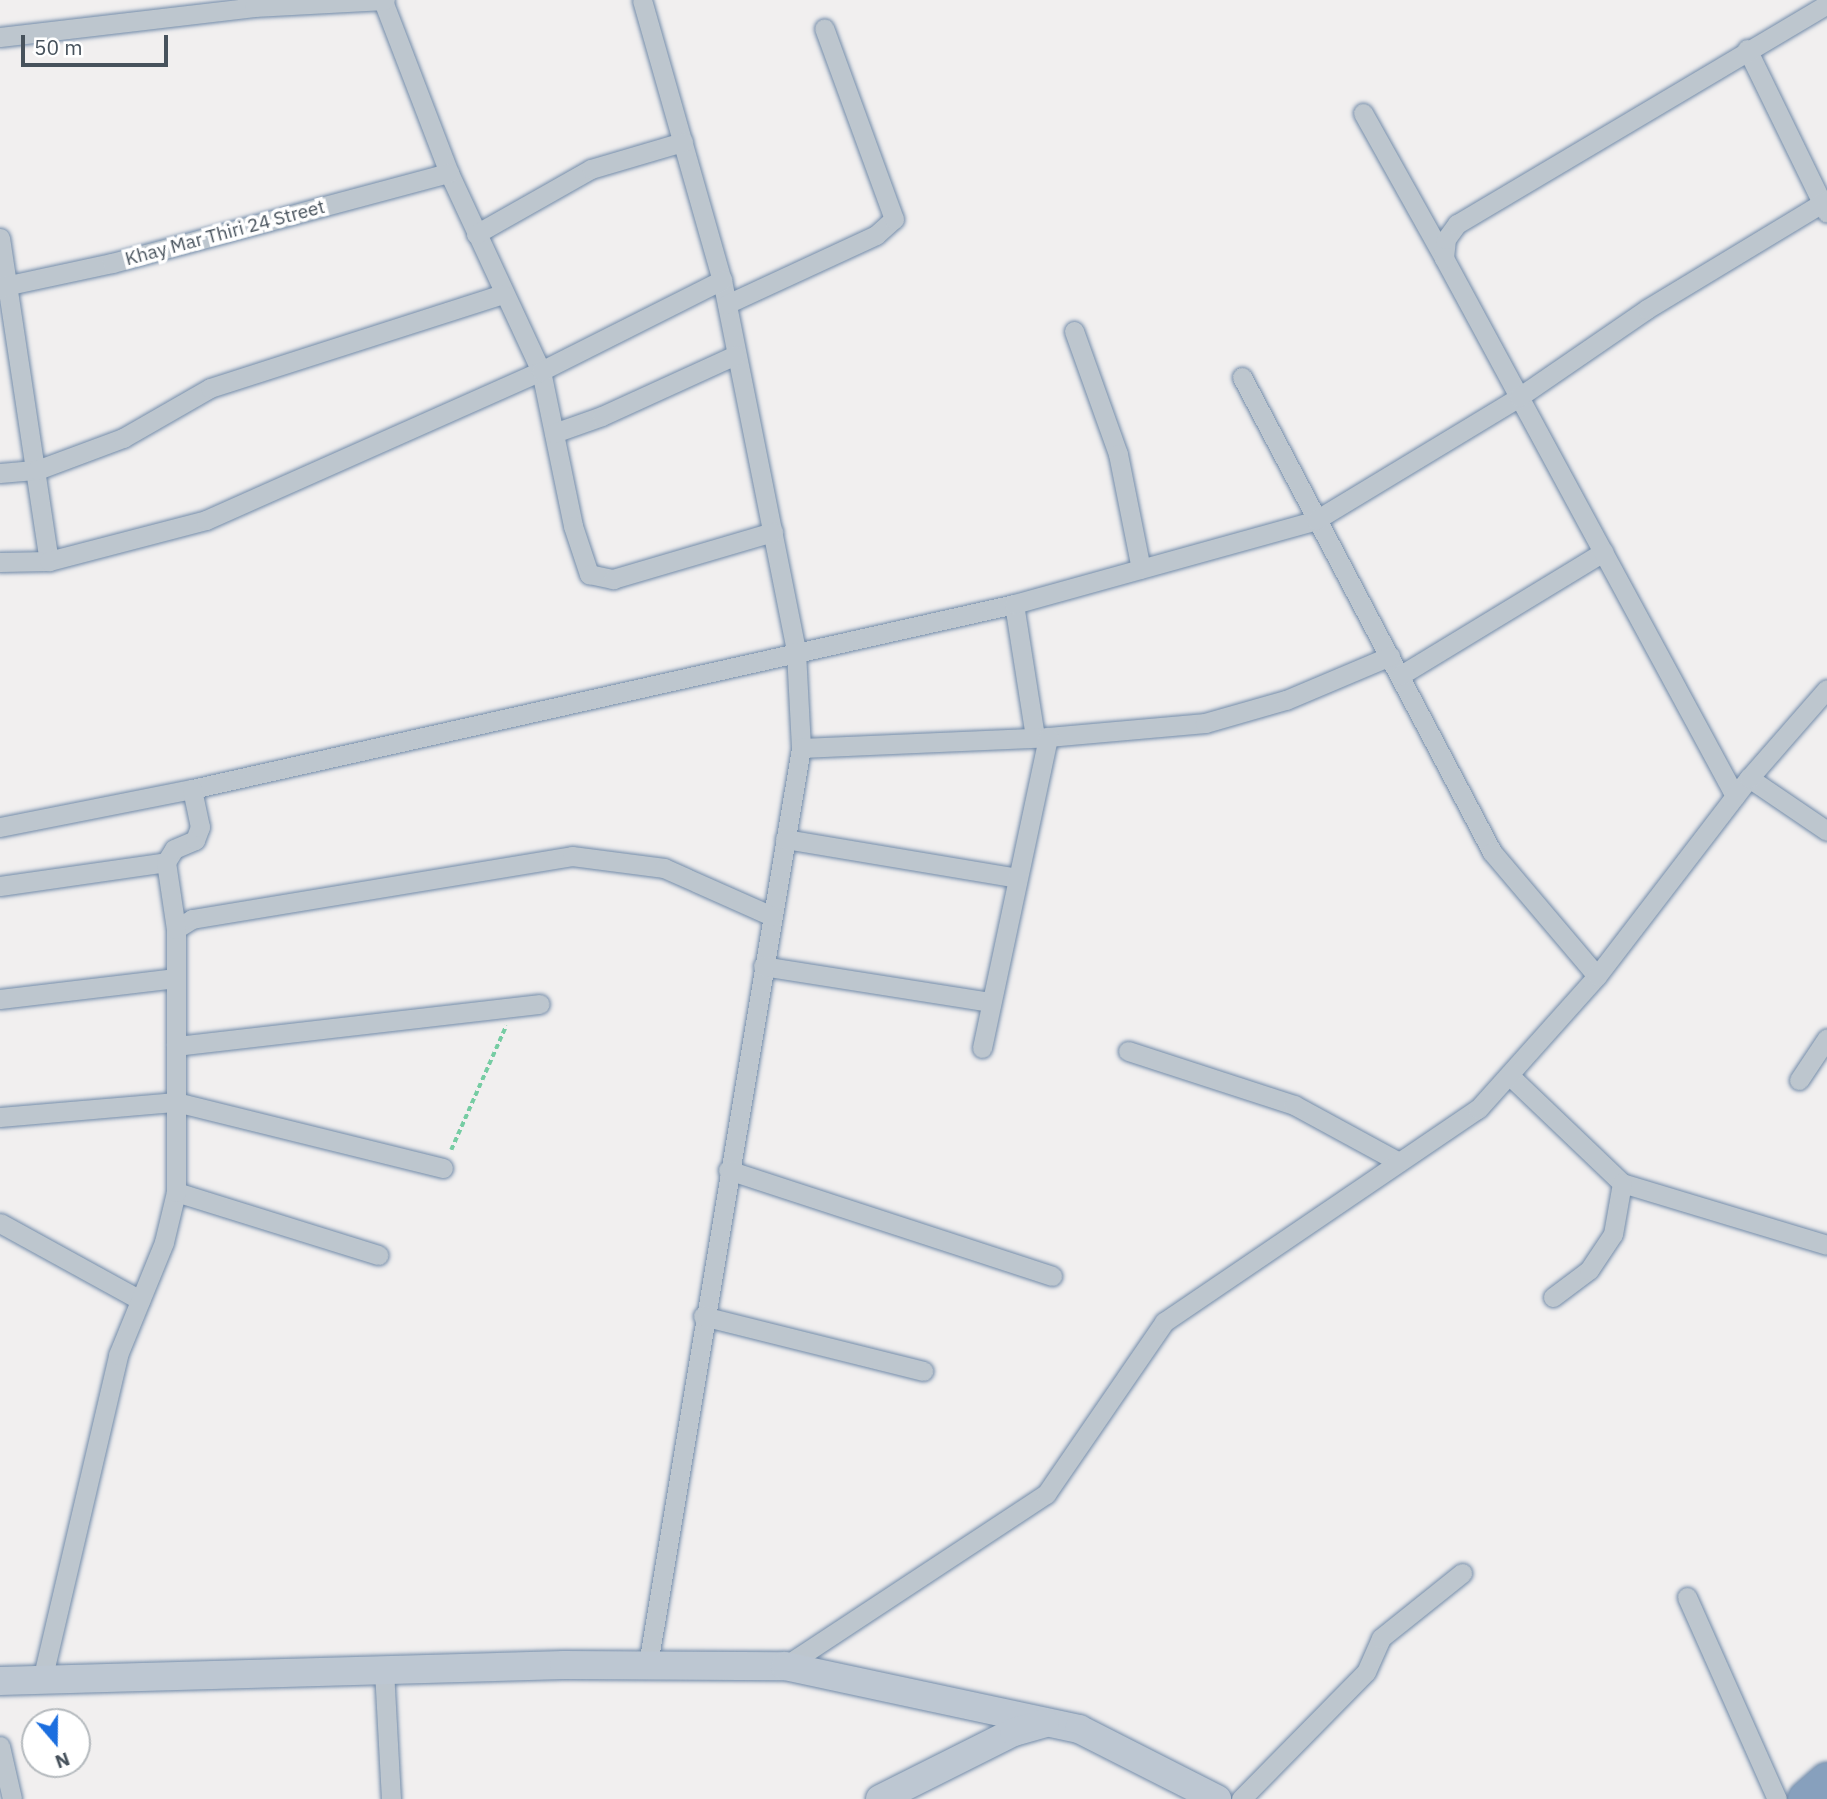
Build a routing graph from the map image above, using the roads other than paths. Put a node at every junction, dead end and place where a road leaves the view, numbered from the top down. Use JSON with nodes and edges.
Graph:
{"nodes":[{"id":1,"x":384,"y":0,"type":"edge"},
{"id":2,"x":642,"y":0,"type":"edge"},
{"id":3,"x":1827,"y":4,"type":"edge"},
{"id":4,"x":824,"y":28,"type":"dead end"},
{"id":5,"x":0,"y":37,"type":"edge"},
{"id":6,"x":1747,"y":48,"type":"junction"},
{"id":7,"x":1363,"y":113,"type":"dead end"},
{"id":8,"x":682,"y":142,"type":"junction"},
{"id":9,"x":449,"y":173,"type":"junction"},
{"id":10,"x":1825,"y":206,"type":"edge"},
{"id":11,"x":476,"y":234,"type":"junction"},
{"id":12,"x":0,"y":238,"type":"edge"},
{"id":13,"x":1444,"y":258,"type":"junction"},
{"id":14,"x":722,"y":280,"type":"junction"},
{"id":15,"x":5,"y":287,"type":"edge"},
{"id":16,"x":502,"y":294,"type":"junction"},
{"id":17,"x":727,"y":304,"type":"junction"},
{"id":18,"x":1074,"y":331,"type":"dead end"},
{"id":19,"x":735,"y":355,"type":"junction"},
{"id":20,"x":541,"y":371,"type":"junction"},
{"id":21,"x":1242,"y":377,"type":"dead end"},
{"id":22,"x":1519,"y":397,"type":"junction"},
{"id":23,"x":554,"y":433,"type":"junction"},
{"id":24,"x":37,"y":470,"type":"junction"},
{"id":25,"x":0,"y":473,"type":"edge"},
{"id":26,"x":1316,"y":520,"type":"junction"},
{"id":27,"x":772,"y":532,"type":"junction"},
{"id":28,"x":1603,"y":552,"type":"junction"},
{"id":29,"x":49,"y":561,"type":"junction"},
{"id":30,"x":0,"y":562,"type":"edge"},
{"id":31,"x":1141,"y":569,"type":"junction"},
{"id":32,"x":1014,"y":604,"type":"junction"},
{"id":33,"x":796,"y":652,"type":"junction"},
{"id":34,"x":1390,"y":656,"type":"junction"},
{"id":35,"x":1401,"y":675,"type":"junction"},
{"id":36,"x":1827,"y":688,"type":"edge"},
{"id":37,"x":1041,"y":737,"type":"junction"},
{"id":38,"x":801,"y":748,"type":"junction"},
{"id":39,"x":1749,"y":778,"type":"junction"},
{"id":40,"x":192,"y":789,"type":"junction"},
{"id":41,"x":1735,"y":796,"type":"junction"},
{"id":42,"x":0,"y":827,"type":"edge"},
{"id":43,"x":1827,"y":831,"type":"edge"},
{"id":44,"x":785,"y":839,"type":"junction"},
{"id":45,"x":166,"y":862,"type":"junction"},
{"id":46,"x":1017,"y":878,"type":"junction"},
{"id":47,"x":0,"y":886,"type":"edge"},
{"id":48,"x":772,"y":916,"type":"junction"},
{"id":49,"x":176,"y":929,"type":"junction"},
{"id":50,"x":763,"y":967,"type":"junction"},
{"id":51,"x":1597,"y":976,"type":"junction"},
{"id":52,"x":176,"y":978,"type":"junction"},
{"id":53,"x":0,"y":999,"type":"edge"},
{"id":54,"x":991,"y":1002,"type":"junction"},
{"id":55,"x":540,"y":1003,"type":"dead end"},
{"id":56,"x":1827,"y":1038,"type":"edge"},
{"id":57,"x":176,"y":1046,"type":"junction"},
{"id":58,"x":982,"y":1048,"type":"dead end"},
{"id":59,"x":1128,"y":1051,"type":"dead end"},
{"id":60,"x":1510,"y":1076,"type":"junction"},
{"id":61,"x":1799,"y":1080,"type":"dead end"},
{"id":62,"x":176,"y":1102,"type":"junction"},
{"id":63,"x":0,"y":1117,"type":"edge"},
{"id":64,"x":1399,"y":1162,"type":"junction"},
{"id":65,"x":443,"y":1168,"type":"road end"},
{"id":66,"x":728,"y":1170,"type":"junction"},
{"id":67,"x":1622,"y":1183,"type":"junction"},
{"id":68,"x":176,"y":1192,"type":"junction"},
{"id":69,"x":0,"y":1223,"type":"edge"},
{"id":70,"x":1827,"y":1245,"type":"edge"},
{"id":71,"x":379,"y":1255,"type":"dead end"},
{"id":72,"x":1052,"y":1276,"type":"dead end"},
{"id":73,"x":1553,"y":1297,"type":"dead end"},
{"id":74,"x":140,"y":1300,"type":"junction"},
{"id":75,"x":703,"y":1316,"type":"junction"},
{"id":76,"x":923,"y":1371,"type":"dead end"},
{"id":77,"x":1462,"y":1573,"type":"dead end"},
{"id":78,"x":1686,"y":1597,"type":"dead end"},
{"id":79,"x":648,"y":1664,"type":"junction"},
{"id":80,"x":785,"y":1666,"type":"junction"},
{"id":81,"x":384,"y":1670,"type":"junction"},
{"id":82,"x":42,"y":1680,"type":"junction"},
{"id":83,"x":0,"y":1681,"type":"edge"},
{"id":84,"x":1047,"y":1722,"type":"junction"},
{"id":85,"x":0,"y":1746,"type":"edge"},
{"id":86,"x":1827,"y":1781,"type":"edge"},
{"id":87,"x":12,"y":1799,"type":"edge"},
{"id":88,"x":391,"y":1799,"type":"edge"},
{"id":89,"x":880,"y":1799,"type":"edge"},
{"id":90,"x":1217,"y":1799,"type":"edge"},
{"id":91,"x":1241,"y":1799,"type":"edge"},
{"id":92,"x":1777,"y":1799,"type":"edge"},
{"id":93,"x":1806,"y":1799,"type":"edge"}],
"edges":[{"from":1,"to":5,"type":"street"},
{"from":1,"to":9,"type":"street"},
{"from":2,"to":8,"type":"street"},
{"from":3,"to":6,"type":"street"},
{"from":4,"to":17,"type":"street"},
{"from":6,"to":10,"type":"street"},
{"from":6,"to":13,"type":"street"},
{"from":7,"to":13,"type":"street"},
{"from":8,"to":11,"type":"street"},
{"from":8,"to":14,"type":"street"},
{"from":9,"to":11,"type":"street"},
{"from":9,"to":15,"type":"street","name":"Khay Mar Thiri 24 Street"},
{"from":10,"to":22,"type":"street"},
{"from":11,"to":16,"type":"street"},
{"from":12,"to":15,"type":"street"},
{"from":13,"to":22,"type":"street"},
{"from":14,"to":17,"type":"street"},
{"from":14,"to":20,"type":"street"},
{"from":15,"to":24,"type":"street"},
{"from":16,"to":20,"type":"street"},
{"from":16,"to":24,"type":"street"},
{"from":17,"to":19,"type":"street"},
{"from":18,"to":31,"type":"street"},
{"from":19,"to":23,"type":"street"},
{"from":19,"to":27,"type":"street"},
{"from":20,"to":23,"type":"street"},
{"from":20,"to":29,"type":"street"},
{"from":21,"to":26,"type":"street"},
{"from":22,"to":26,"type":"street"},
{"from":22,"to":28,"type":"street"},
{"from":23,"to":27,"type":"street"},
{"from":24,"to":25,"type":"street"},
{"from":24,"to":29,"type":"street"},
{"from":26,"to":31,"type":"street"},
{"from":26,"to":34,"type":"street"},
{"from":27,"to":33,"type":"street"},
{"from":28,"to":35,"type":"street"},
{"from":28,"to":41,"type":"street"},
{"from":29,"to":30,"type":"street"},
{"from":31,"to":32,"type":"street"},
{"from":32,"to":33,"type":"street"},
{"from":32,"to":37,"type":"street"},
{"from":33,"to":38,"type":"street"},
{"from":33,"to":40,"type":"street"},
{"from":34,"to":35,"type":"street"},
{"from":34,"to":37,"type":"street"},
{"from":35,"to":51,"type":"street"},
{"from":36,"to":39,"type":"street"},
{"from":37,"to":38,"type":"street"},
{"from":37,"to":46,"type":"street"},
{"from":38,"to":44,"type":"street"},
{"from":39,"to":41,"type":"street"},
{"from":39,"to":43,"type":"street"},
{"from":40,"to":42,"type":"street"},
{"from":40,"to":45,"type":"street"},
{"from":41,"to":51,"type":"street"},
{"from":44,"to":46,"type":"street"},
{"from":44,"to":48,"type":"street"},
{"from":45,"to":47,"type":"street"},
{"from":45,"to":49,"type":"street"},
{"from":46,"to":54,"type":"street"},
{"from":48,"to":49,"type":"street"},
{"from":48,"to":50,"type":"street"},
{"from":49,"to":52,"type":"street"},
{"from":50,"to":54,"type":"street"},
{"from":50,"to":66,"type":"street"},
{"from":51,"to":60,"type":"street"},
{"from":52,"to":53,"type":"street"},
{"from":52,"to":57,"type":"street"},
{"from":54,"to":58,"type":"street"},
{"from":55,"to":57,"type":"street"},
{"from":56,"to":61,"type":"street"},
{"from":57,"to":62,"type":"street"},
{"from":59,"to":64,"type":"street"},
{"from":60,"to":64,"type":"street"},
{"from":60,"to":67,"type":"street"},
{"from":62,"to":63,"type":"street"},
{"from":62,"to":65,"type":"street"},
{"from":62,"to":68,"type":"street"},
{"from":64,"to":80,"type":"street"},
{"from":66,"to":72,"type":"street"},
{"from":66,"to":75,"type":"street"},
{"from":67,"to":70,"type":"street"},
{"from":67,"to":73,"type":"street"},
{"from":68,"to":71,"type":"street"},
{"from":68,"to":74,"type":"street"},
{"from":69,"to":74,"type":"street"},
{"from":74,"to":82,"type":"street"},
{"from":75,"to":76,"type":"street"},
{"from":75,"to":79,"type":"street"},
{"from":77,"to":91,"type":"street"},
{"from":78,"to":92,"type":"street"},
{"from":79,"to":80,"type":"street"},
{"from":79,"to":81,"type":"street"},
{"from":80,"to":84,"type":"street"},
{"from":81,"to":82,"type":"street"},
{"from":81,"to":88,"type":"street"},
{"from":82,"to":83,"type":"street"},
{"from":84,"to":89,"type":"street"},
{"from":84,"to":90,"type":"street"},
{"from":85,"to":87,"type":"street"},
{"from":86,"to":93,"type":"highway"}]}
